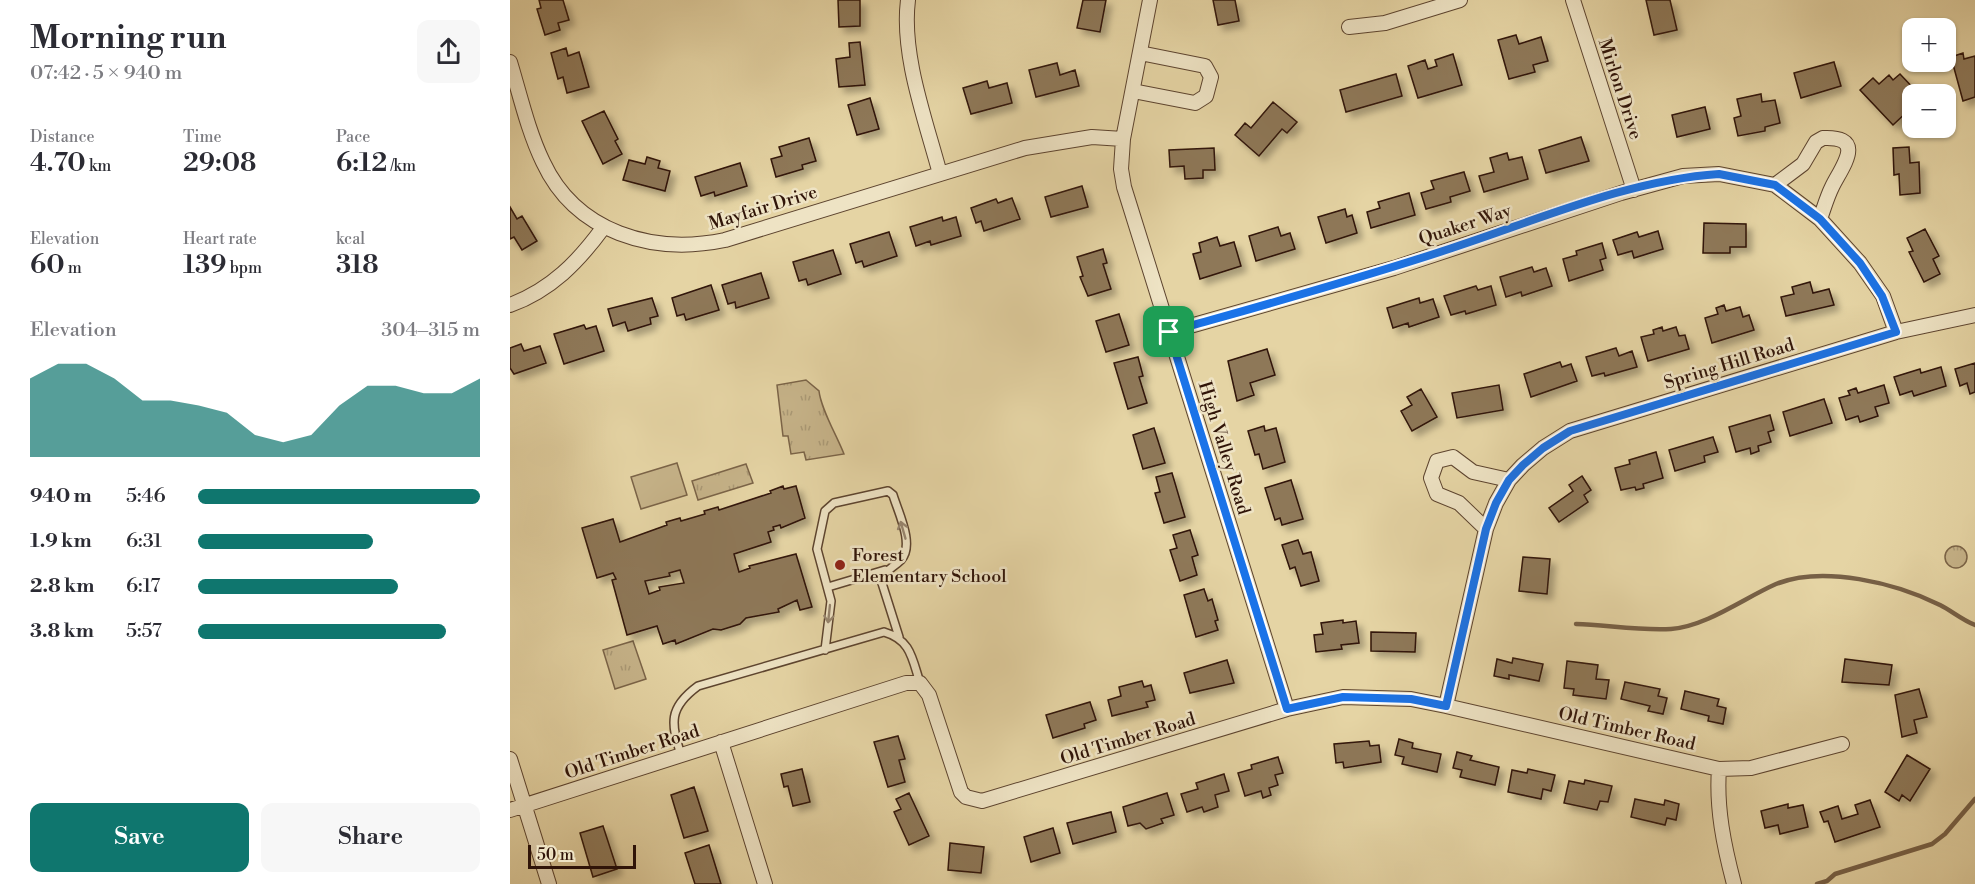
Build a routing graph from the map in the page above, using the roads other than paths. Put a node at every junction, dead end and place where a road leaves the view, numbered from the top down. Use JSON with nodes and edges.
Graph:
{"nodes":[{"id":1,"x":908,"y":0,"type":"edge"},
{"id":2,"x":1150,"y":0,"type":"edge"},
{"id":3,"x":1460,"y":0,"type":"edge"},
{"id":4,"x":1573,"y":0,"type":"edge"},
{"id":5,"x":1349,"y":27,"type":"dead end"},
{"id":6,"x":1140,"y":53,"type":"junction"},
{"id":7,"x":510,"y":62,"type":"edge"},
{"id":8,"x":1133,"y":91,"type":"junction"},
{"id":9,"x":1123,"y":139,"type":"junction"},
{"id":10,"x":940,"y":174,"type":"junction"},
{"id":11,"x":1775,"y":185,"type":"junction"},
{"id":12,"x":1634,"y":190,"type":"junction"},
{"id":13,"x":1820,"y":219,"type":"junction"},
{"id":14,"x":603,"y":228,"type":"junction"},
{"id":15,"x":510,"y":305,"type":"edge"},
{"id":16,"x":1975,"y":315,"type":"edge"},
{"id":17,"x":1169,"y":332,"type":"junction"},
{"id":18,"x":1896,"y":332,"type":"junction"},
{"id":19,"x":1509,"y":480,"type":"junction"},
{"id":20,"x":1486,"y":529,"type":"junction"},
{"id":21,"x":885,"y":570,"type":"junction"},
{"id":22,"x":828,"y":587,"type":"junction"},
{"id":23,"x":899,"y":637,"type":"junction"},
{"id":24,"x":825,"y":651,"type":"junction"},
{"id":25,"x":920,"y":683,"type":"junction"},
{"id":26,"x":1446,"y":706,"type":"junction"},
{"id":27,"x":1287,"y":709,"type":"junction"},
{"id":28,"x":721,"y":742,"type":"junction"},
{"id":29,"x":1842,"y":744,"type":"dead end"},
{"id":30,"x":681,"y":755,"type":"junction"},
{"id":31,"x":510,"y":759,"type":"edge"},
{"id":32,"x":1719,"y":769,"type":"junction"},
{"id":33,"x":525,"y":806,"type":"junction"},
{"id":34,"x":510,"y":810,"type":"edge"},
{"id":35,"x":549,"y":884,"type":"edge"},
{"id":36,"x":765,"y":884,"type":"edge"},
{"id":37,"x":1734,"y":884,"type":"edge"}],
"edges":[{"from":1,"to":10,"type":"street"},
{"from":2,"to":6,"type":"street","name":"High Valley Road"},
{"from":3,"to":5,"type":"street"},
{"from":4,"to":12,"type":"street","name":"Mirlon Drive"},
{"from":6,"to":8,"type":"street","name":"High Valley Road"},
{"from":6,"to":8,"type":"street"},
{"from":7,"to":14,"type":"street","name":"Mayfair Drive"},
{"from":8,"to":9,"type":"street","name":"High Valley Road"},
{"from":9,"to":10,"type":"street","name":"Mayfair Drive"},
{"from":9,"to":17,"type":"street","name":"High Valley Road"},
{"from":10,"to":14,"type":"street","name":"Mayfair Drive"},
{"from":11,"to":12,"type":"street","name":"Quaker Way"},
{"from":11,"to":13,"type":"street","name":"Quaker Way"},
{"from":11,"to":13,"type":"street"},
{"from":12,"to":17,"type":"street","name":"Quaker Way"},
{"from":13,"to":18,"type":"street","name":"Quaker Way"},
{"from":14,"to":15,"type":"street"},
{"from":16,"to":18,"type":"street","name":"Spring Hill Road"},
{"from":17,"to":27,"type":"street","name":"High Valley Road"},
{"from":18,"to":19,"type":"street","name":"Spring Hill Road"},
{"from":19,"to":20,"type":"street","name":"Spring Hill Road"},
{"from":19,"to":20,"type":"street"},
{"from":20,"to":26,"type":"street","name":"Spring Hill Road"},
{"from":21,"to":22,"type":"lane"},
{"from":21,"to":22,"type":"lane","one_way":true},
{"from":21,"to":23,"type":"lane"},
{"from":22,"to":24,"type":"lane","one_way":true},
{"from":23,"to":24,"type":"lane"},
{"from":23,"to":25,"type":"lane"},
{"from":24,"to":30,"type":"lane"},
{"from":25,"to":27,"type":"street","name":"Old Timber Road"},
{"from":25,"to":28,"type":"street","name":"Old Timber Road"},
{"from":26,"to":27,"type":"street","name":"Old Timber Road"},
{"from":26,"to":32,"type":"street","name":"Old Timber Road"},
{"from":28,"to":30,"type":"street","name":"Old Timber Road"},
{"from":28,"to":36,"type":"street"},
{"from":29,"to":32,"type":"street","name":"Old Timber Road"},
{"from":30,"to":33,"type":"street","name":"Old Timber Road"},
{"from":31,"to":33,"type":"street"},
{"from":32,"to":37,"type":"street"},
{"from":33,"to":34,"type":"street","name":"Old Timber Road"},
{"from":33,"to":35,"type":"street"}]}
